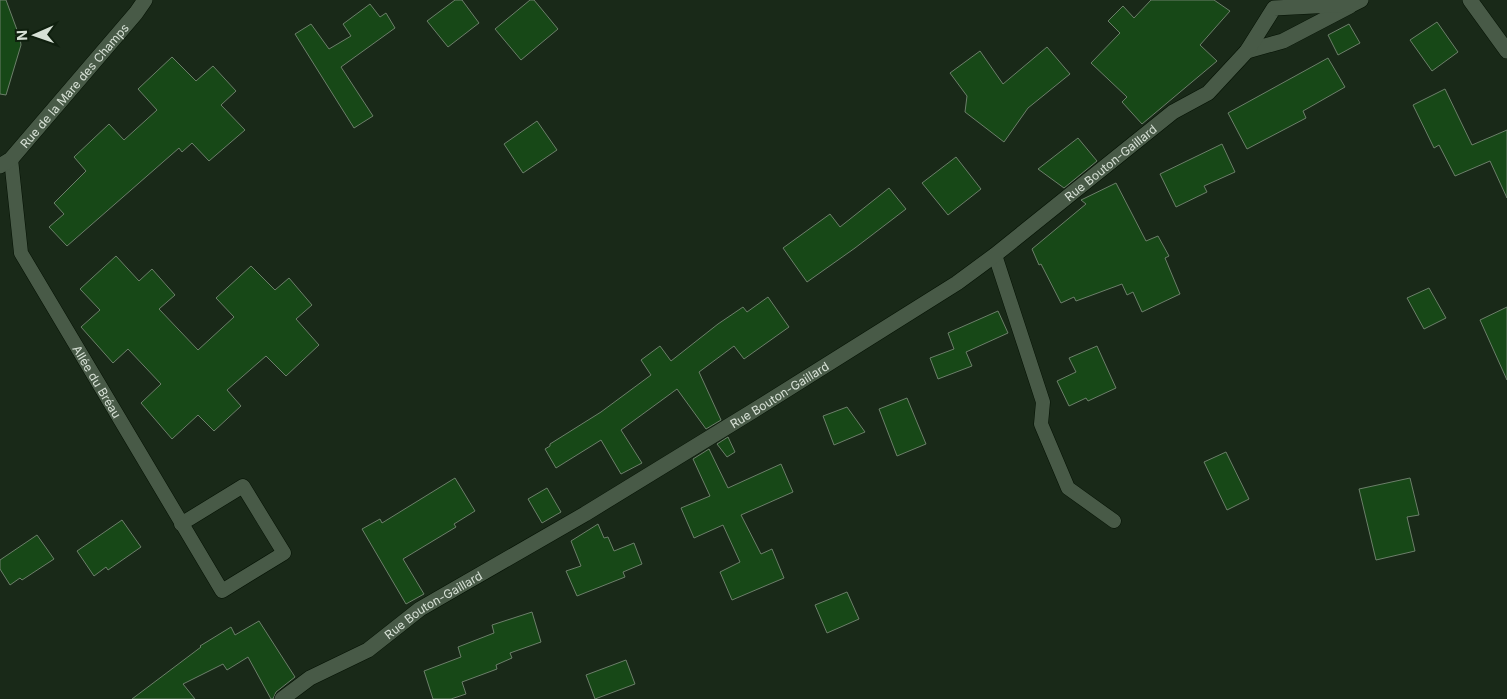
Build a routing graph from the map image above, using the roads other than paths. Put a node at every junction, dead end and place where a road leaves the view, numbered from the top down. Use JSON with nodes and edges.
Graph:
{"nodes":[{"id":1,"x":145,"y":0,"type":"edge"},
{"id":2,"x":1470,"y":0,"type":"edge"},
{"id":3,"x":1357,"y":2,"type":"edge"},
{"id":4,"x":1277,"y":4,"type":"edge"},
{"id":5,"x":1247,"y":51,"type":"junction"},
{"id":6,"x":1507,"y":51,"type":"edge"},
{"id":7,"x":5,"y":163,"type":"edge"},
{"id":8,"x":995,"y":255,"type":"junction"},
{"id":9,"x":1114,"y":520,"type":"dead end"},
{"id":10,"x":181,"y":524,"type":"junction"},
{"id":11,"x":282,"y":699,"type":"edge"}],
"edges":[{"from":1,"to":7,"type":"street","name":"Rue de la Mare des Champs"},
{"from":2,"to":6,"type":"street"},
{"from":3,"to":4,"type":"street","name":"Rue Bouton-Gaillard"},
{"from":3,"to":5,"type":"street","name":"Rue Bouton-Gaillard"},
{"from":4,"to":5,"type":"street","name":"Rue Bouton-Gaillard"},
{"from":5,"to":8,"type":"street","name":"Rue Bouton-Gaillard"},
{"from":7,"to":10,"type":"lane","name":"Allée du Bréau"},
{"from":8,"to":9,"type":"lane"},
{"from":8,"to":11,"type":"street","name":"Rue Bouton-Gaillard"},
{"from":10,"to":10,"type":"lane","name":"Allée du Bréau"}]}
